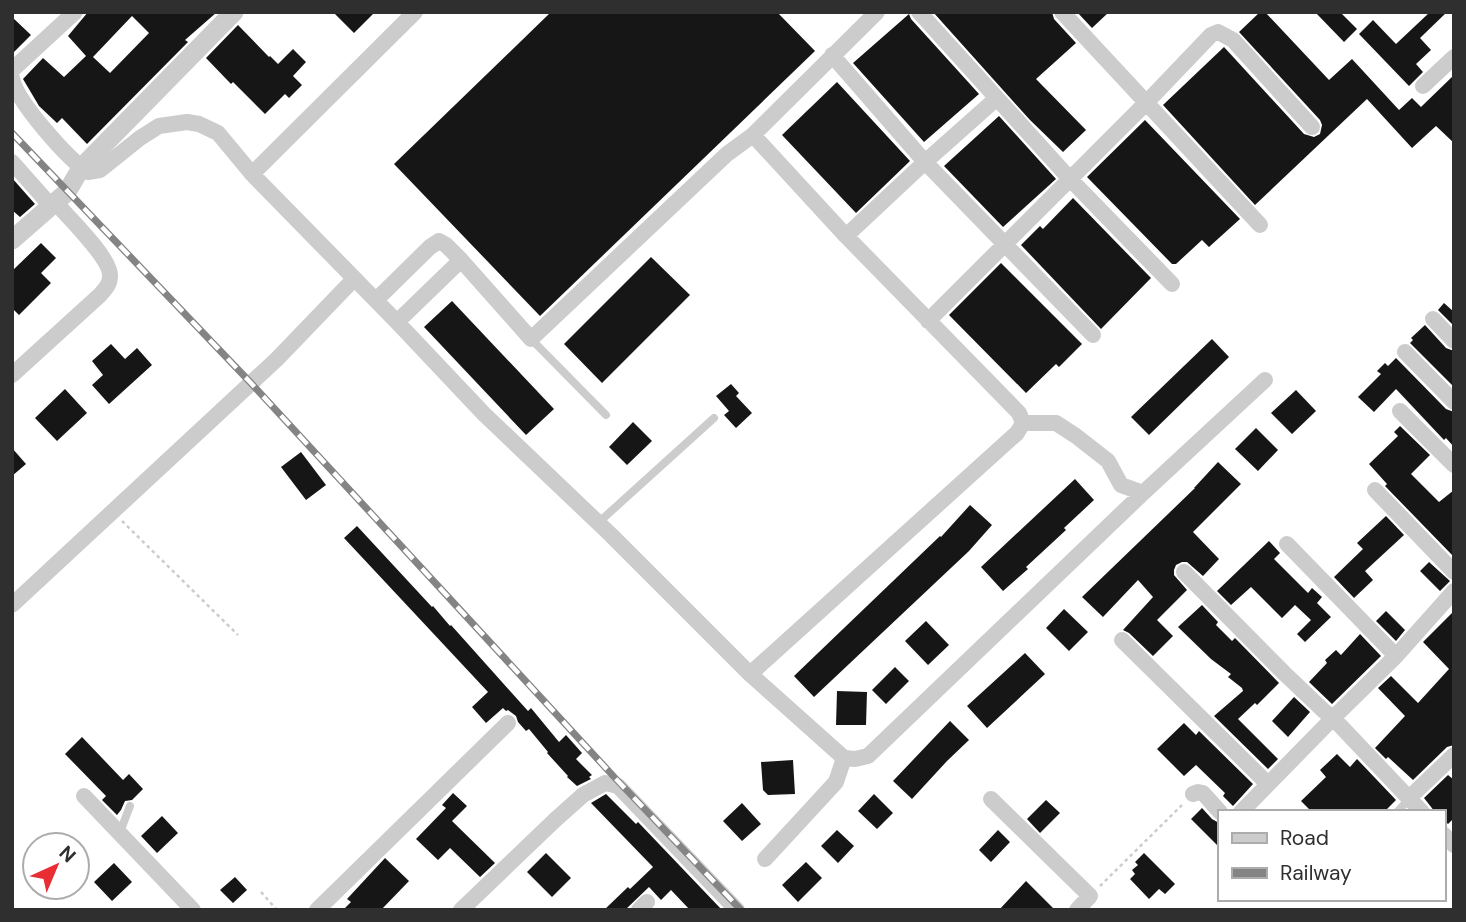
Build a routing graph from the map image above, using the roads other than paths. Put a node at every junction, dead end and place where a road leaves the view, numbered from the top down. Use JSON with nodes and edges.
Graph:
{"nodes":[{"id":1,"x":75,"y":12,"type":"edge"},
{"id":2,"x":234,"y":12,"type":"edge"},
{"id":3,"x":415,"y":12,"type":"edge"},
{"id":4,"x":877,"y":12,"type":"edge"},
{"id":5,"x":919,"y":12,"type":"edge"},
{"id":6,"x":1062,"y":12,"type":"edge"},
{"id":7,"x":832,"y":55,"type":"junction"},
{"id":8,"x":1454,"y":58,"type":"edge"},
{"id":9,"x":12,"y":70,"type":"edge"},
{"id":10,"x":12,"y":78,"type":"edge"},
{"id":11,"x":1423,"y":86,"type":"dead end"},
{"id":12,"x":997,"y":99,"type":"junction"},
{"id":13,"x":1146,"y":103,"type":"junction"},
{"id":14,"x":1312,"y":127,"type":"dead end"},
{"id":15,"x":753,"y":135,"type":"junction"},
{"id":16,"x":12,"y":162,"type":"edge"},
{"id":17,"x":925,"y":162,"type":"junction"},
{"id":18,"x":82,"y":168,"type":"junction"},
{"id":19,"x":252,"y":174,"type":"junction"},
{"id":20,"x":1070,"y":179,"type":"junction"},
{"id":21,"x":53,"y":204,"type":"junction"},
{"id":22,"x":1260,"y":225,"type":"dead end"},
{"id":23,"x":15,"y":232,"type":"edge"},
{"id":24,"x":846,"y":236,"type":"junction"},
{"id":25,"x":1004,"y":245,"type":"junction"},
{"id":26,"x":461,"y":260,"type":"junction"},
{"id":27,"x":354,"y":279,"type":"junction"},
{"id":28,"x":1172,"y":284,"type":"dead end"},
{"id":29,"x":376,"y":300,"type":"junction"},
{"id":30,"x":1433,"y":319,"type":"dead end"},
{"id":31,"x":928,"y":321,"type":"junction"},
{"id":32,"x":397,"y":322,"type":"junction"},
{"id":33,"x":1093,"y":335,"type":"dead end"},
{"id":34,"x":531,"y":339,"type":"junction"},
{"id":35,"x":1454,"y":341,"type":"edge"},
{"id":36,"x":1405,"y":352,"type":"dead end"},
{"id":37,"x":12,"y":375,"type":"edge"},
{"id":38,"x":1265,"y":380,"type":"dead end"},
{"id":39,"x":1454,"y":402,"type":"edge"},
{"id":40,"x":1400,"y":411,"type":"dead end"},
{"id":41,"x":606,"y":415,"type":"dead end"},
{"id":42,"x":714,"y":418,"type":"dead end"},
{"id":43,"x":1023,"y":422,"type":"junction"},
{"id":44,"x":1454,"y":465,"type":"edge"},
{"id":45,"x":1121,"y":485,"type":"junction"},
{"id":46,"x":1375,"y":490,"type":"dead end"},
{"id":47,"x":1143,"y":492,"type":"junction"},
{"id":48,"x":1124,"y":511,"type":"junction"},
{"id":49,"x":598,"y":523,"type":"junction"},
{"id":50,"x":1287,"y":544,"type":"dead end"},
{"id":51,"x":1184,"y":572,"type":"dead end"},
{"id":52,"x":1454,"y":572,"type":"edge"},
{"id":53,"x":1454,"y":591,"type":"edge"},
{"id":54,"x":12,"y":605,"type":"edge"},
{"id":55,"x":1122,"y":640,"type":"dead end"},
{"id":56,"x":1396,"y":656,"type":"junction"},
{"id":57,"x":750,"y":674,"type":"junction"},
{"id":58,"x":1333,"y":718,"type":"junction"},
{"id":59,"x":508,"y":723,"type":"dead end"},
{"id":60,"x":1454,"y":755,"type":"edge"},
{"id":61,"x":844,"y":758,"type":"junction"},
{"id":62,"x":1268,"y":784,"type":"junction"},
{"id":63,"x":1193,"y":794,"type":"road end"},
{"id":64,"x":84,"y":796,"type":"dead end"},
{"id":65,"x":1409,"y":798,"type":"junction"},
{"id":66,"x":991,"y":799,"type":"dead end"},
{"id":67,"x":130,"y":806,"type":"dead end"},
{"id":68,"x":1218,"y":810,"type":"edge"},
{"id":69,"x":1243,"y":810,"type":"edge"},
{"id":70,"x":1398,"y":810,"type":"edge"},
{"id":71,"x":1420,"y":810,"type":"edge"},
{"id":72,"x":120,"y":832,"type":"junction"},
{"id":73,"x":765,"y":859,"type":"dead end"},
{"id":74,"x":193,"y":910,"type":"edge"},
{"id":75,"x":317,"y":910,"type":"edge"},
{"id":76,"x":461,"y":910,"type":"edge"},
{"id":77,"x":737,"y":910,"type":"edge"},
{"id":78,"x":1077,"y":910,"type":"edge"}],
"edges":[{"from":1,"to":9,"type":"street"},
{"from":2,"to":18,"type":"street"},
{"from":3,"to":19,"type":"street"},
{"from":4,"to":7,"type":"street"},
{"from":5,"to":12,"type":"street"},
{"from":6,"to":13,"type":"street"},
{"from":7,"to":15,"type":"street"},
{"from":7,"to":17,"type":"street"},
{"from":8,"to":11,"type":"street"},
{"from":10,"to":18,"type":"street"},
{"from":12,"to":17,"type":"street"},
{"from":12,"to":20,"type":"street"},
{"from":13,"to":14,"type":"street"},
{"from":13,"to":20,"type":"street"},
{"from":13,"to":22,"type":"street"},
{"from":15,"to":24,"type":"street"},
{"from":15,"to":34,"type":"street"},
{"from":16,"to":21,"type":"street"},
{"from":17,"to":24,"type":"street"},
{"from":17,"to":25,"type":"street"},
{"from":18,"to":19,"type":"street"},
{"from":18,"to":21,"type":"street"},
{"from":19,"to":27,"type":"street"},
{"from":20,"to":25,"type":"street"},
{"from":20,"to":28,"type":"street"},
{"from":21,"to":23,"type":"street"},
{"from":21,"to":37,"type":"street"},
{"from":24,"to":31,"type":"street"},
{"from":25,"to":31,"type":"street"},
{"from":25,"to":33,"type":"street"},
{"from":26,"to":29,"type":"street"},
{"from":26,"to":32,"type":"street"},
{"from":26,"to":34,"type":"street"},
{"from":27,"to":29,"type":"street"},
{"from":27,"to":54,"type":"street"},
{"from":29,"to":32,"type":"street"},
{"from":30,"to":35,"type":"street"},
{"from":31,"to":43,"type":"street"},
{"from":32,"to":49,"type":"street"},
{"from":34,"to":41,"type":"lane"},
{"from":36,"to":39,"type":"street"},
{"from":38,"to":47,"type":"street"},
{"from":40,"to":44,"type":"street"},
{"from":42,"to":49,"type":"lane"},
{"from":43,"to":45,"type":"street"},
{"from":43,"to":57,"type":"street"},
{"from":45,"to":47,"type":"street"},
{"from":45,"to":48,"type":"street"},
{"from":46,"to":52,"type":"street"},
{"from":47,"to":48,"type":"street"},
{"from":48,"to":61,"type":"street"},
{"from":49,"to":57,"type":"street"},
{"from":50,"to":56,"type":"street"},
{"from":51,"to":58,"type":"street"},
{"from":53,"to":56,"type":"street"},
{"from":55,"to":62,"type":"street"},
{"from":56,"to":58,"type":"street"},
{"from":57,"to":61,"type":"street"},
{"from":58,"to":62,"type":"street"},
{"from":58,"to":65,"type":"street"},
{"from":59,"to":75,"type":"street"},
{"from":60,"to":65,"type":"street"},
{"from":61,"to":73,"type":"street"},
{"from":62,"to":69,"type":"street"},
{"from":63,"to":68,"type":"street"},
{"from":64,"to":72,"type":"street"},
{"from":65,"to":70,"type":"lane"},
{"from":65,"to":71,"type":"street"},
{"from":66,"to":78,"type":"street"},
{"from":67,"to":72,"type":"lane"},
{"from":72,"to":74,"type":"street"},
{"from":76,"to":77,"type":"street"}]}
